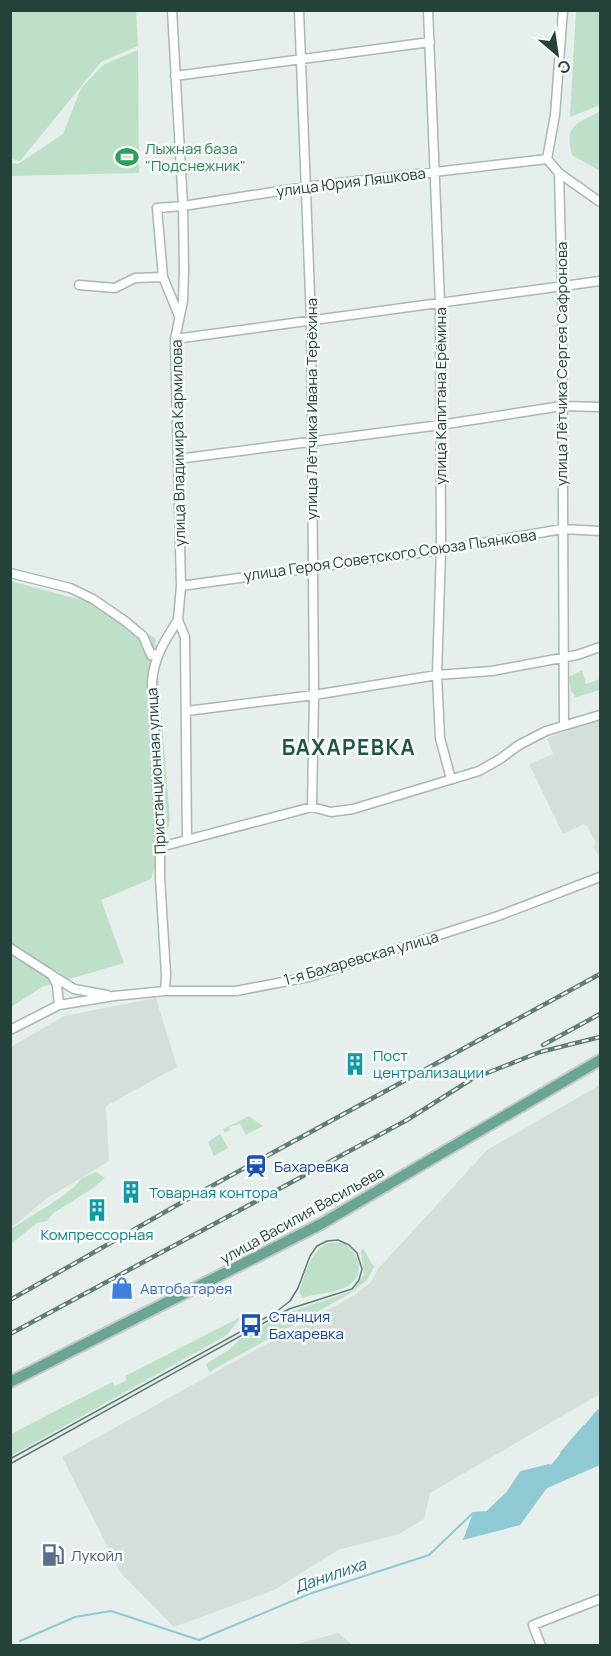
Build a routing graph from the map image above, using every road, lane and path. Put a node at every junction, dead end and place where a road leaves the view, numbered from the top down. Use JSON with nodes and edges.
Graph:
{"nodes":[{"id":1,"x":172,"y":10,"type":"edge"},
{"id":2,"x":299,"y":10,"type":"edge"},
{"id":3,"x":428,"y":10,"type":"edge"},
{"id":4,"x":563,"y":10,"type":"edge"},
{"id":5,"x":430,"y":42,"type":"junction"},
{"id":6,"x":302,"y":59,"type":"junction"},
{"id":7,"x":175,"y":76,"type":"junction"},
{"id":8,"x":547,"y":159,"type":"junction"},
{"id":9,"x":434,"y":171,"type":"junction"},
{"id":10,"x":559,"y":173,"type":"junction"},
{"id":11,"x":305,"y":186,"type":"junction"},
{"id":12,"x":600,"y":202,"type":"edge"},
{"id":13,"x":183,"y":206,"type":"junction"},
{"id":14,"x":163,"y":277,"type":"junction"},
{"id":15,"x":600,"y":281,"type":"edge"},
{"id":16,"x":80,"y":285,"type":"dead end"},
{"id":17,"x":562,"y":287,"type":"junction"},
{"id":18,"x":440,"y":303,"type":"junction"},
{"id":19,"x":179,"y":316,"type":"junction"},
{"id":20,"x":311,"y":321,"type":"junction"},
{"id":21,"x":175,"y":339,"type":"junction"},
{"id":22,"x":562,"y":406,"type":"junction"},
{"id":23,"x":600,"y":407,"type":"edge"},
{"id":24,"x":440,"y":425,"type":"junction"},
{"id":25,"x":312,"y":443,"type":"junction"},
{"id":26,"x":178,"y":459,"type":"junction"},
{"id":27,"x":562,"y":530,"type":"junction"},
{"id":28,"x":600,"y":531,"type":"edge"},
{"id":29,"x":441,"y":550,"type":"junction"},
{"id":30,"x":312,"y":568,"type":"junction"},
{"id":31,"x":10,"y":573,"type":"edge"},
{"id":32,"x":181,"y":586,"type":"junction"},
{"id":33,"x":178,"y":620,"type":"junction"},
{"id":34,"x":600,"y":647,"type":"edge"},
{"id":35,"x":157,"y":654,"type":"junction"},
{"id":36,"x":563,"y":658,"type":"junction"},
{"id":37,"x":437,"y":675,"type":"junction"},
{"id":38,"x":314,"y":695,"type":"junction"},
{"id":39,"x":187,"y":711,"type":"junction"},
{"id":40,"x":600,"y":715,"type":"edge"},
{"id":41,"x":564,"y":724,"type":"junction"},
{"id":42,"x":451,"y":779,"type":"junction"},
{"id":43,"x":312,"y":807,"type":"junction"},
{"id":44,"x":187,"y":840,"type":"junction"},
{"id":45,"x":160,"y":848,"type":"junction"},
{"id":46,"x":600,"y":877,"type":"edge"},
{"id":47,"x":10,"y":948,"type":"edge"},
{"id":48,"x":52,"y":975,"type":"junction"},
{"id":49,"x":165,"y":991,"type":"junction"},
{"id":50,"x":114,"y":996,"type":"junction"},
{"id":51,"x":59,"y":1005,"type":"junction"},
{"id":52,"x":10,"y":1030,"type":"edge"},
{"id":53,"x":600,"y":1060,"type":"edge"},
{"id":54,"x":10,"y":1382,"type":"edge"},
{"id":55,"x":600,"y":1599,"type":"edge"},
{"id":56,"x":541,"y":1646,"type":"edge"}],
"edges":[{"from":1,"to":7,"type":"street","name":"улица Владимира Кармилова"},
{"from":2,"to":6,"type":"street","name":"улица Лётчика Ивана Терёхина"},
{"from":3,"to":5,"type":"street","name":"улица Капитана Ерёмина"},
{"from":4,"to":8,"type":"street"},
{"from":5,"to":6,"type":"street"},
{"from":5,"to":9,"type":"street","name":"улица Капитана Ерёмина"},
{"from":6,"to":7,"type":"street"},
{"from":6,"to":11,"type":"street","name":"улица Лётчика Ивана Терёхина"},
{"from":7,"to":13,"type":"street","name":"улица Владимира Кармилова"},
{"from":8,"to":9,"type":"street","name":"улица Юрия Ляшкова"},
{"from":8,"to":10,"type":"street"},
{"from":9,"to":11,"type":"street","name":"улица Юрия Ляшкова"},
{"from":9,"to":18,"type":"street","name":"улица Капитана Ерёмина"},
{"from":10,"to":12,"type":"street"},
{"from":10,"to":17,"type":"street","name":"улица Лётчика Сергея Сафронова"},
{"from":11,"to":13,"type":"street","name":"улица Юрия Ляшкова"},
{"from":11,"to":20,"type":"street","name":"улица Лётчика Ивана Терёхина"},
{"from":13,"to":14,"type":"street","name":"улица Юрия Ляшкова"},
{"from":13,"to":19,"type":"street","name":"улица Владимира Кармилова"},
{"from":14,"to":16,"type":"street"},
{"from":14,"to":19,"type":"street"},
{"from":15,"to":17,"type":"street"},
{"from":17,"to":18,"type":"street"},
{"from":17,"to":22,"type":"street","name":"улица Лётчика Сергея Сафронова"},
{"from":18,"to":20,"type":"street"},
{"from":18,"to":24,"type":"street","name":"улица Капитана Ерёмина"},
{"from":19,"to":21,"type":"street","name":"улица Владимира Кармилова"},
{"from":20,"to":21,"type":"street"},
{"from":20,"to":25,"type":"street","name":"улица Лётчика Ивана Терёхина"},
{"from":21,"to":26,"type":"street","name":"улица Владимира Кармилова"},
{"from":22,"to":23,"type":"street"},
{"from":22,"to":24,"type":"street"},
{"from":22,"to":27,"type":"street","name":"улица Лётчика Сергея Сафронова"},
{"from":24,"to":25,"type":"street"},
{"from":24,"to":29,"type":"street","name":"улица Капитана Ерёмина"},
{"from":25,"to":26,"type":"street"},
{"from":25,"to":30,"type":"street","name":"улица Лётчика Ивана Терёхина"},
{"from":26,"to":32,"type":"street","name":"улица Владимира Кармилова"},
{"from":27,"to":28,"type":"street","name":"улица Героя Советского Союза Пьянкова"},
{"from":27,"to":29,"type":"street","name":"улица Героя Советского Союза Пьянкова"},
{"from":27,"to":36,"type":"street","name":"улица Лётчика Сергея Сафронова"},
{"from":29,"to":30,"type":"street","name":"улица Героя Советского Союза Пьянкова"},
{"from":29,"to":37,"type":"street","name":"улица Капитана Ерёмина"},
{"from":30,"to":32,"type":"street","name":"улица Героя Советского Союза Пьянкова"},
{"from":30,"to":38,"type":"street","name":"улица Лётчика Ивана Терёхина"},
{"from":31,"to":35,"type":"street"},
{"from":32,"to":33,"type":"street","name":"улица Владимира Кармилова"},
{"from":33,"to":35,"type":"street"},
{"from":33,"to":39,"type":"street","name":"улица Владимира Кармилова"},
{"from":34,"to":36,"type":"street"},
{"from":35,"to":45,"type":"street","name":"Пристанционная улица"},
{"from":36,"to":37,"type":"street"},
{"from":36,"to":41,"type":"street","name":"улица Лётчика Сергея Сафронова"},
{"from":37,"to":38,"type":"street"},
{"from":37,"to":42,"type":"street","name":"улица Капитана Ерёмина"},
{"from":38,"to":39,"type":"street"},
{"from":38,"to":43,"type":"street","name":"улица Лётчика Ивана Терёхина"},
{"from":39,"to":44,"type":"street","name":"улица Владимира Кармилова"},
{"from":40,"to":41,"type":"street"},
{"from":41,"to":42,"type":"street"},
{"from":42,"to":43,"type":"street"},
{"from":43,"to":44,"type":"street"},
{"from":44,"to":45,"type":"street"},
{"from":45,"to":49,"type":"street","name":"Пристанционная улица"},
{"from":46,"to":49,"type":"street","name":"1-я Бахаревская улица"},
{"from":47,"to":48,"type":"street"},
{"from":48,"to":50,"type":"street"},
{"from":48,"to":51,"type":"street"},
{"from":49,"to":50,"type":"street","name":"1-я Бахаревская улица"},
{"from":50,"to":51,"type":"street","name":"1-я Бахаревская улица"},
{"from":51,"to":52,"type":"street","name":"1-я Бахаревская улица"},
{"from":53,"to":54,"type":"main road","name":"улица Василия Васильева"},
{"from":55,"to":56,"type":"street"}]}
